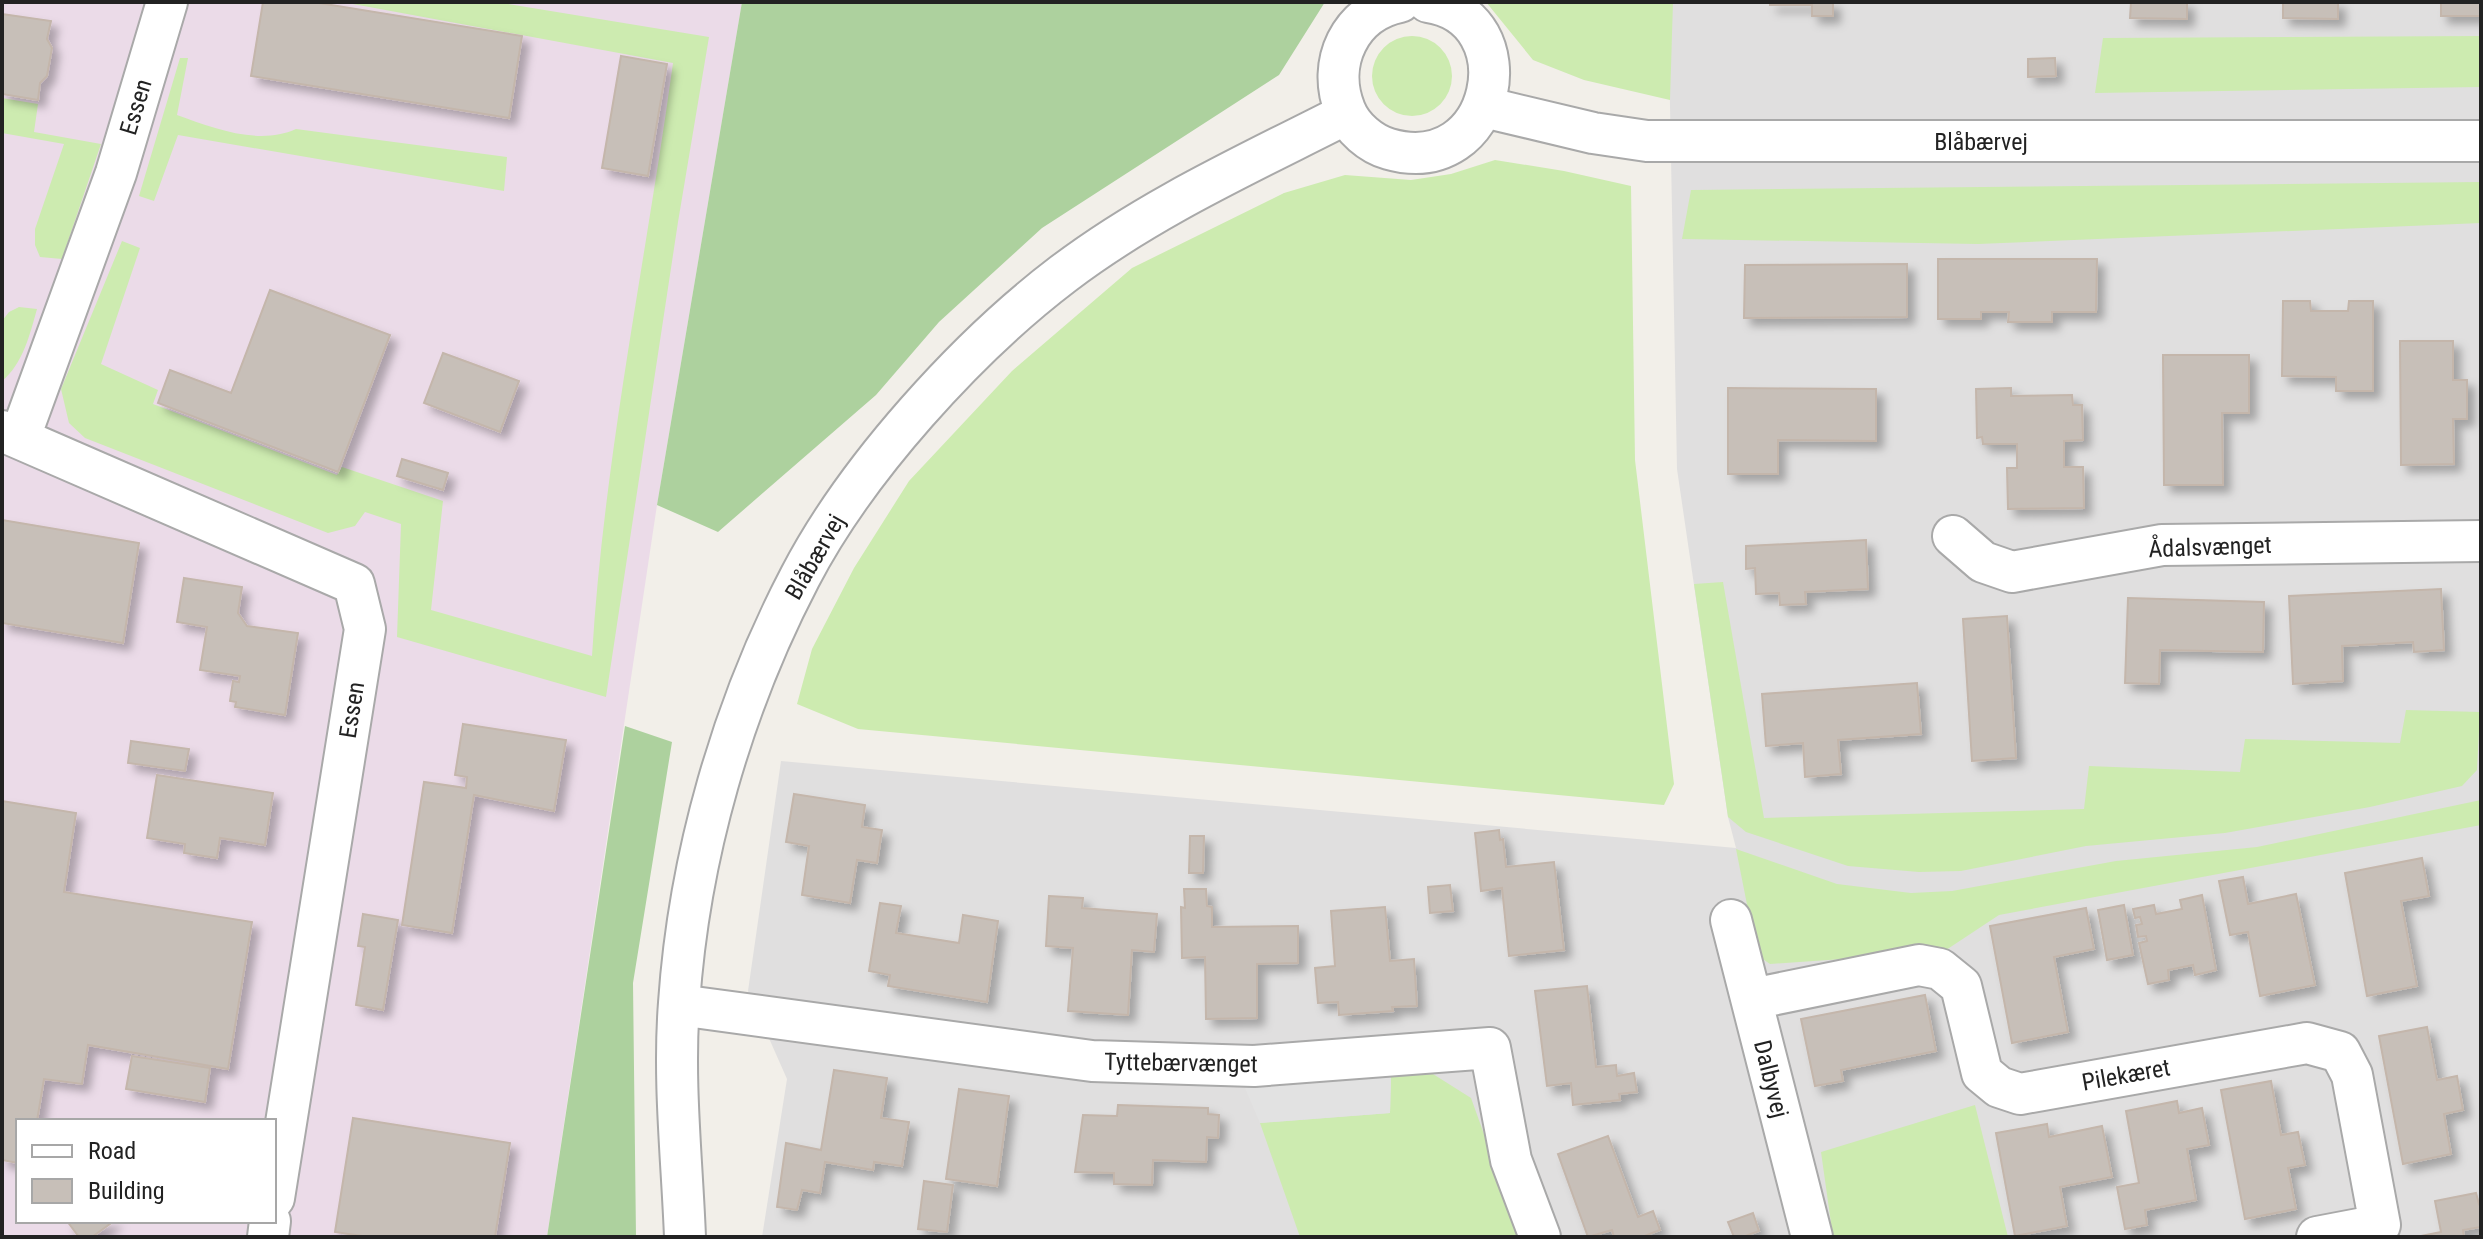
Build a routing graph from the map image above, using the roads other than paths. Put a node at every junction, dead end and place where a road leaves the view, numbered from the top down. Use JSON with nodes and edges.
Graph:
{"nodes":[{"id":1,"x":167,"y":2,"type":"edge"},
{"id":2,"x":1400,"y":2,"type":"edge"},
{"id":3,"x":1428,"y":2,"type":"edge"},
{"id":4,"x":1484,"y":107,"type":"junction"},
{"id":5,"x":1346,"y":114,"type":"junction"},
{"id":6,"x":2481,"y":141,"type":"edge"},
{"id":7,"x":11,"y":434,"type":"edge"},
{"id":8,"x":1953,"y":536,"type":"dead end"},
{"id":9,"x":2481,"y":541,"type":"edge"},
{"id":10,"x":1731,"y":920,"type":"dead end"},
{"id":11,"x":1752,"y":999,"type":"junction"},
{"id":12,"x":679,"y":1005,"type":"junction"},
{"id":13,"x":276,"y":1185,"type":"edge"},
{"id":14,"x":685,"y":1237,"type":"edge"},
{"id":15,"x":1540,"y":1237,"type":"edge"},
{"id":16,"x":1812,"y":1237,"type":"edge"},
{"id":17,"x":2317,"y":1237,"type":"edge"}],
"edges":[{"from":1,"to":7,"type":"street","name":"Essen"},
{"from":2,"to":5,"type":"street"},
{"from":3,"to":4,"type":"street"},
{"from":4,"to":5,"type":"street"},
{"from":4,"to":6,"type":"street","name":"Blåbærvej"},
{"from":5,"to":12,"type":"street","name":"Blåbærvej"},
{"from":7,"to":13,"type":"street","name":"Essen"},
{"from":8,"to":9,"type":"street","name":"Ådalsvænget"},
{"from":10,"to":11,"type":"street","name":"Dalbyvej"},
{"from":11,"to":16,"type":"street","name":"Dalbyvej"},
{"from":11,"to":17,"type":"street","name":"Pilekæret"},
{"from":12,"to":14,"type":"street","name":"Blåbærvej"},
{"from":12,"to":15,"type":"street","name":"Tyttebærvænget"}]}
